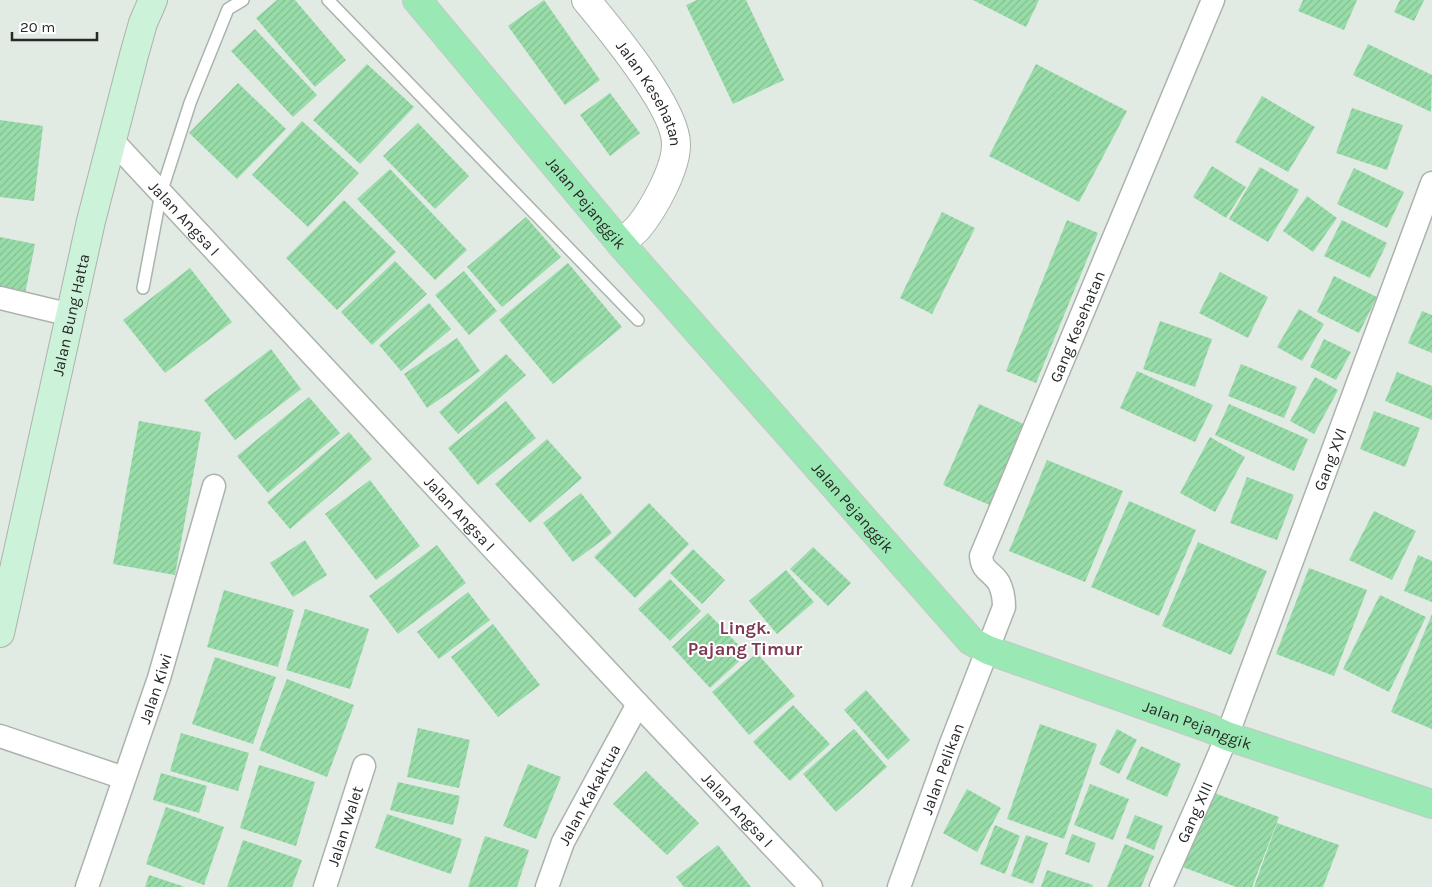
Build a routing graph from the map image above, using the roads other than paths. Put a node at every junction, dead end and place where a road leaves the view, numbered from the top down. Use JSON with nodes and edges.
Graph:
{"nodes":[{"id":1,"x":154,"y":0,"type":"edge"},
{"id":2,"x":244,"y":0,"type":"edge"},
{"id":3,"x":328,"y":0,"type":"edge"},
{"id":4,"x":417,"y":0,"type":"edge"},
{"id":5,"x":586,"y":0,"type":"edge"},
{"id":6,"x":1213,"y":0,"type":"edge"},
{"id":7,"x":111,"y":139,"type":"junction"},
{"id":8,"x":1432,"y":183,"type":"edge"},
{"id":9,"x":161,"y":192,"type":"junction"},
{"id":10,"x":621,"y":244,"type":"junction"},
{"id":11,"x":144,"y":288,"type":"dead end"},
{"id":12,"x":0,"y":298,"type":"edge"},
{"id":13,"x":71,"y":315,"type":"junction"},
{"id":14,"x":638,"y":320,"type":"dead end"},
{"id":15,"x":214,"y":486,"type":"dead end"},
{"id":16,"x":0,"y":633,"type":"edge"},
{"id":17,"x":988,"y":650,"type":"junction"},
{"id":18,"x":638,"y":704,"type":"junction"},
{"id":19,"x":0,"y":736,"type":"edge"},
{"id":20,"x":1227,"y":736,"type":"junction"},
{"id":21,"x":364,"y":766,"type":"dead end"},
{"id":22,"x":124,"y":778,"type":"junction"},
{"id":23,"x":1432,"y":804,"type":"edge"},
{"id":24,"x":87,"y":887,"type":"edge"},
{"id":25,"x":325,"y":887,"type":"edge"},
{"id":26,"x":547,"y":887,"type":"edge"},
{"id":27,"x":811,"y":887,"type":"edge"},
{"id":28,"x":899,"y":887,"type":"edge"},
{"id":29,"x":1160,"y":887,"type":"edge"}],
"edges":[{"from":1,"to":7,"type":"main road","name":"Jalan Bung Hatta"},
{"from":2,"to":9,"type":"lane"},
{"from":3,"to":14,"type":"lane"},
{"from":4,"to":10,"type":"main road","name":"Jalan Pejanggik"},
{"from":5,"to":10,"type":"street","name":"Jalan Kesehatan"},
{"from":6,"to":17,"type":"street","name":"Gang Kesehatan"},
{"from":7,"to":9,"type":"street","name":"Jalan Angsa I"},
{"from":7,"to":13,"type":"main road","name":"Jalan Bung Hatta"},
{"from":8,"to":20,"type":"street","name":"Gang XVI"},
{"from":9,"to":11,"type":"lane"},
{"from":9,"to":18,"type":"street","name":"Jalan Angsa I"},
{"from":10,"to":17,"type":"main road","name":"Jalan Pejanggik"},
{"from":12,"to":13,"type":"street"},
{"from":13,"to":16,"type":"main road","name":"Jalan Bung Hatta"},
{"from":15,"to":22,"type":"street","name":"Jalan Kiwi"},
{"from":17,"to":20,"type":"main road","name":"Jalan Pejanggik"},
{"from":17,"to":28,"type":"street","name":"Jalan Pelikan"},
{"from":18,"to":26,"type":"street","name":"Jalan Kakaktua"},
{"from":18,"to":27,"type":"street","name":"Jalan Angsa I"},
{"from":19,"to":22,"type":"street"},
{"from":20,"to":23,"type":"main road","name":"Jalan Pejanggik"},
{"from":20,"to":29,"type":"street","name":"Gang XIII"},
{"from":21,"to":25,"type":"street","name":"Jalan Walet"},
{"from":22,"to":24,"type":"street","name":"Jalan Kiwi"}]}
